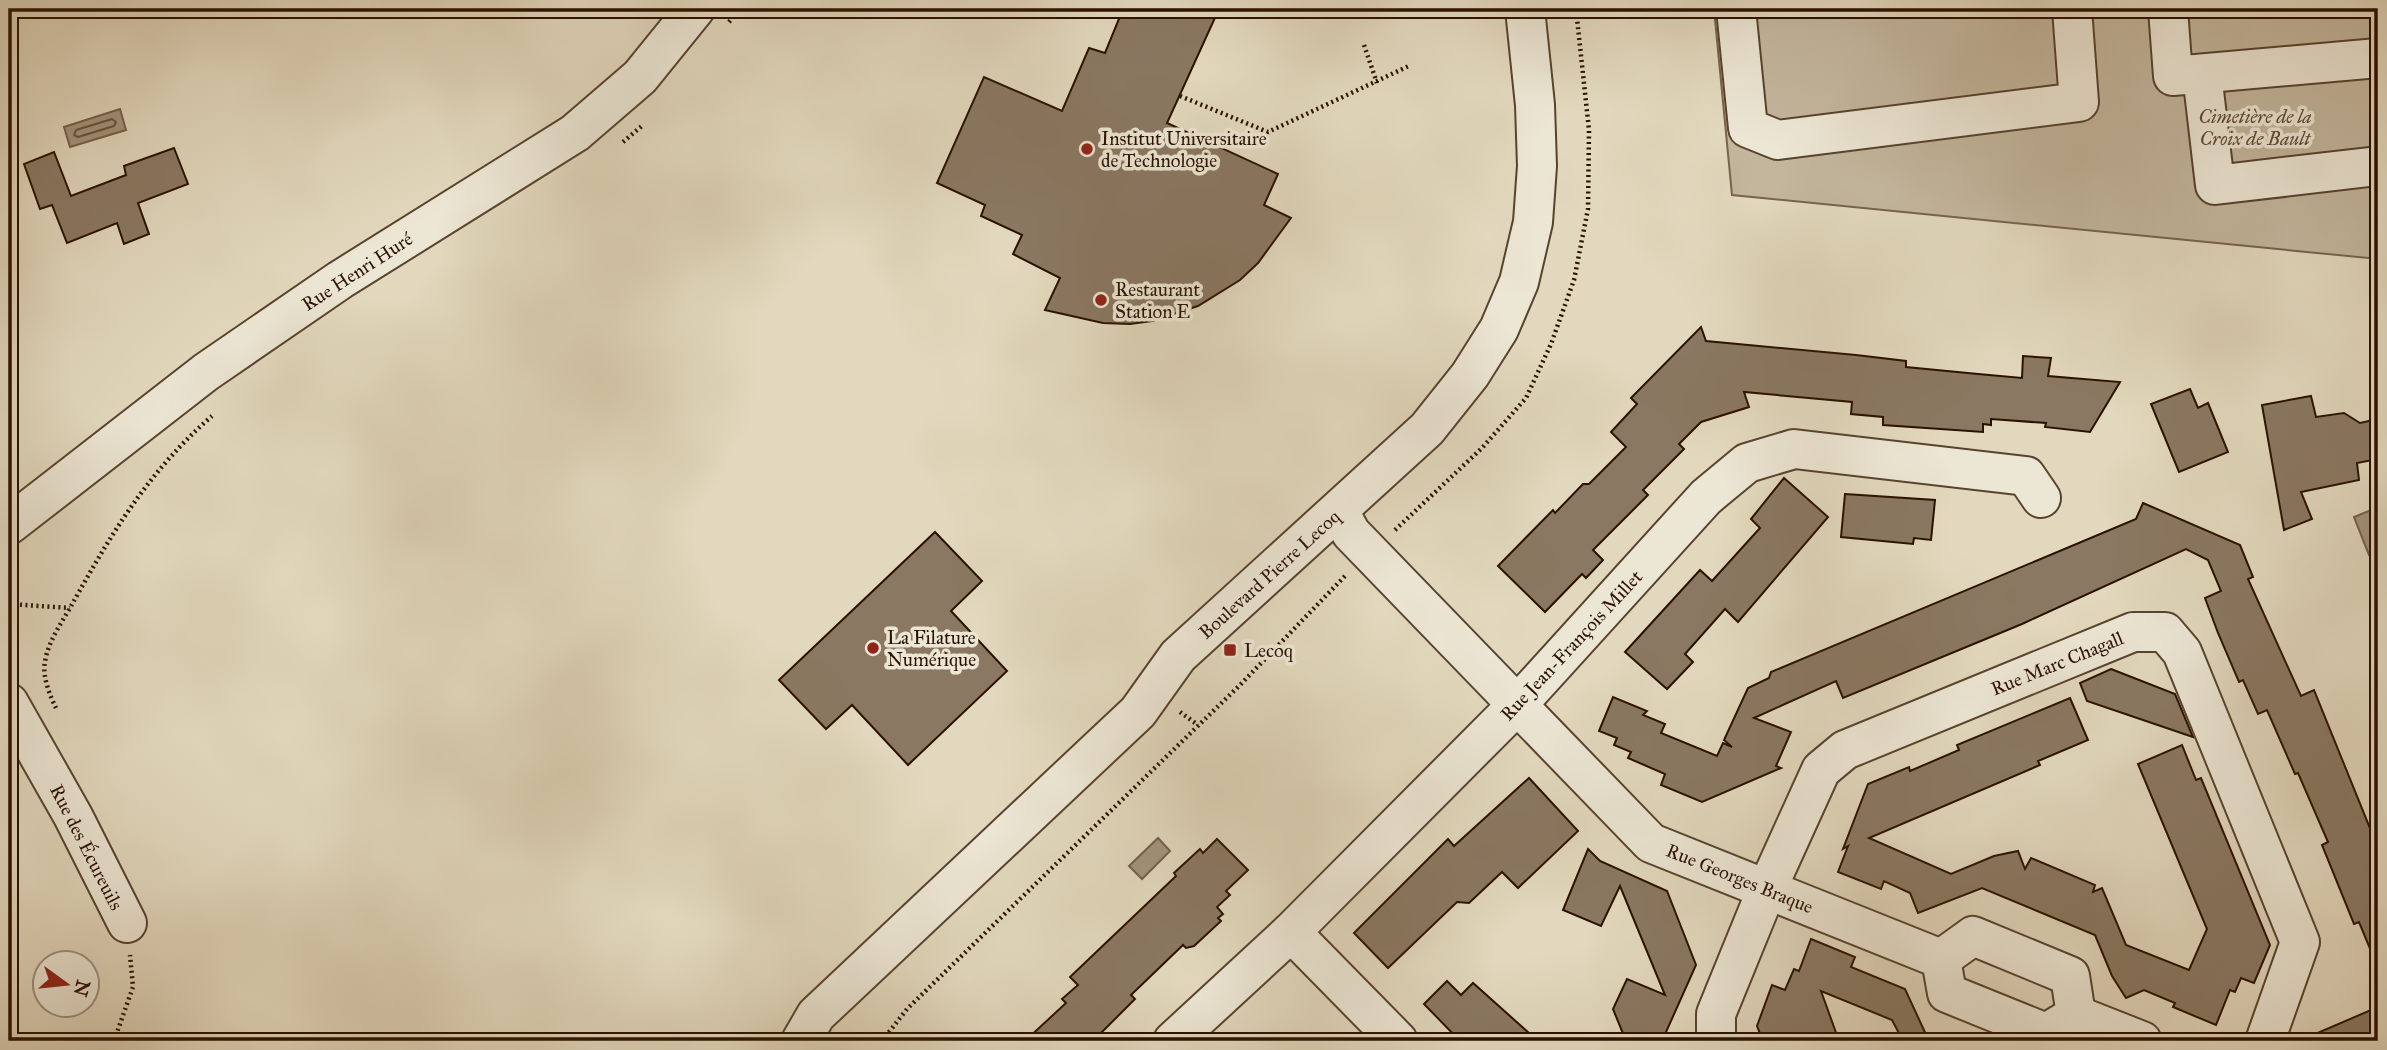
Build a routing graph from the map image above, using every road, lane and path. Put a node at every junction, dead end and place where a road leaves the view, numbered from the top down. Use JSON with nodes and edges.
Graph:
{"nodes":[{"id":1,"x":740,"y":9,"type":"edge"},
{"id":2,"x":1525,"y":9,"type":"edge"},
{"id":3,"x":1736,"y":9,"type":"edge"},
{"id":4,"x":2073,"y":9,"type":"edge"},
{"id":5,"x":2168,"y":9,"type":"edge"},
{"id":6,"x":709,"y":19,"type":"edge"},
{"id":7,"x":1364,"y":45,"type":"dead end"},
{"id":8,"x":2378,"y":58,"type":"edge"},
{"id":9,"x":1411,"y":65,"type":"dead end"},
{"id":10,"x":2202,"y":74,"type":"junction"},
{"id":11,"x":1377,"y":83,"type":"junction"},
{"id":12,"x":1180,"y":96,"type":"dead end"},
{"id":13,"x":651,"y":116,"type":"dead end"},
{"id":14,"x":612,"y":149,"type":"dead end"},
{"id":15,"x":2378,"y":166,"type":"edge"},
{"id":16,"x":222,"y":408,"type":"dead end"},
{"id":17,"x":2041,"y":498,"type":"dead end"},
{"id":18,"x":1339,"y":510,"type":"junction"},
{"id":19,"x":9,"y":525,"type":"edge"},
{"id":20,"x":9,"y":604,"type":"edge"},
{"id":21,"x":70,"y":608,"type":"junction"},
{"id":22,"x":9,"y":702,"type":"edge"},
{"id":23,"x":1518,"y":704,"type":"junction"},
{"id":24,"x":60,"y":716,"type":"dead end"},
{"id":25,"x":1767,"y":888,"type":"junction"},
{"id":26,"x":127,"y":923,"type":"joint"},
{"id":27,"x":1291,"y":932,"type":"junction"},
{"id":28,"x":1941,"y":959,"type":"junction"},
{"id":29,"x":2076,"y":1014,"type":"junction"},
{"id":30,"x":114,"y":1041,"type":"edge"},
{"id":31,"x":801,"y":1041,"type":"edge"},
{"id":32,"x":1173,"y":1041,"type":"edge"},
{"id":33,"x":1398,"y":1041,"type":"edge"},
{"id":34,"x":1716,"y":1041,"type":"edge"},
{"id":35,"x":2142,"y":1041,"type":"edge"},
{"id":36,"x":2265,"y":1041,"type":"edge"}],
"edges":[{"from":1,"to":6,"type":"path"},
{"from":2,"to":18,"type":"street","name":"Boulevard Pierre Lecoq"},
{"from":3,"to":4,"type":"street"},
{"from":5,"to":10,"type":"street"},
{"from":6,"to":19,"type":"street","name":"Rue Henri Huré"},
{"from":7,"to":11,"type":"path"},
{"from":8,"to":10,"type":"street"},
{"from":9,"to":11,"type":"path"},
{"from":10,"to":15,"type":"street"},
{"from":11,"to":12,"type":"path"},
{"from":13,"to":14,"type":"path"},
{"from":16,"to":21,"type":"path"},
{"from":17,"to":23,"type":"street","name":"Rue Jean-François Millet"},
{"from":18,"to":23,"type":"street","name":"Rue Georges Braque"},
{"from":18,"to":31,"type":"street","name":"Boulevard Pierre Lecoq"},
{"from":20,"to":21,"type":"path"},
{"from":21,"to":24,"type":"path"},
{"from":22,"to":26,"type":"street","name":"Rue des Écureuils"},
{"from":23,"to":25,"type":"street","name":"Rue Georges Braque"},
{"from":23,"to":27,"type":"street","name":"Rue Jean-François Millet"},
{"from":25,"to":28,"type":"street","name":"Rue Georges Braque"},
{"from":25,"to":34,"type":"street","name":"Rue Marc Chagall"},
{"from":25,"to":36,"type":"street","name":"Rue Marc Chagall"},
{"from":26,"to":30,"type":"path","name":"Rue des Écureuils"},
{"from":27,"to":32,"type":"street","name":"Rue Jean-François Millet"},
{"from":27,"to":33,"type":"street"},
{"from":28,"to":29,"type":"street"},
{"from":28,"to":29,"type":"street"},
{"from":29,"to":35,"type":"street"}]}
